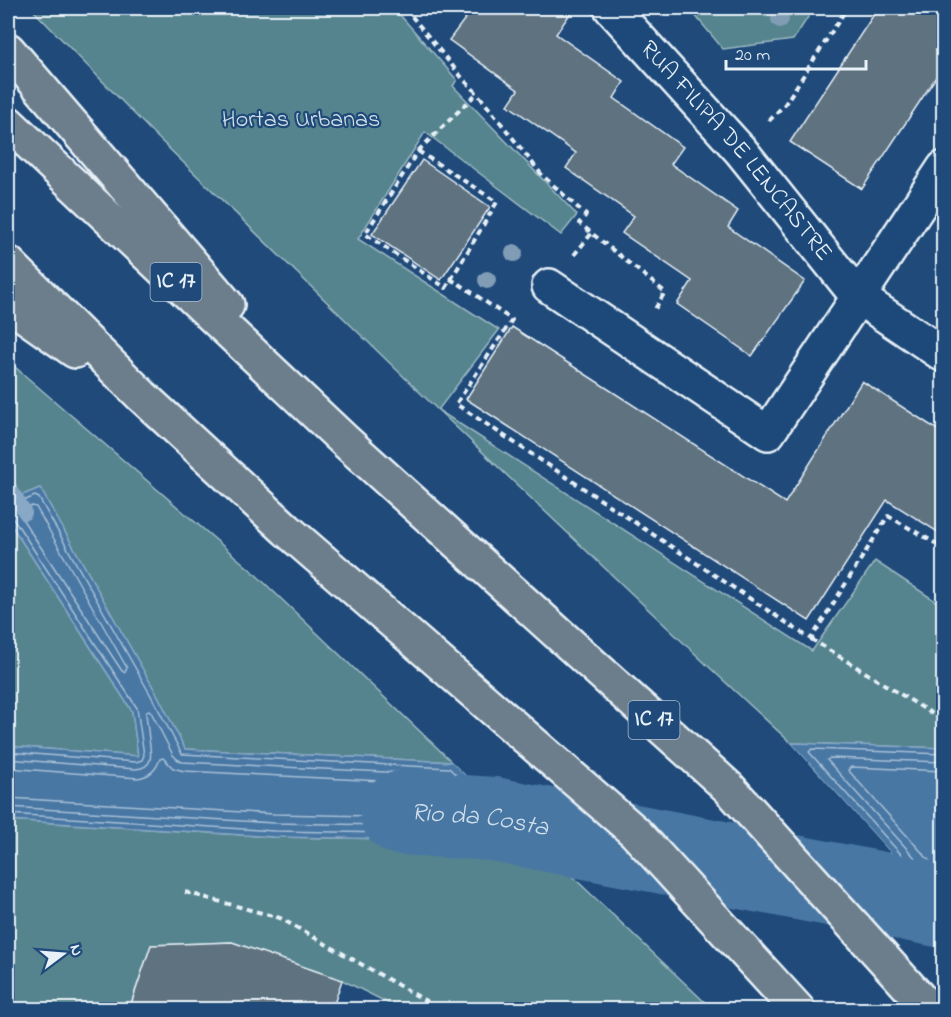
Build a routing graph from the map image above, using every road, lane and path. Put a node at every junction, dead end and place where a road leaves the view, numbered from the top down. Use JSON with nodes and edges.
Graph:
{"nodes":[{"id":1,"x":405,"y":8,"type":"edge"},
{"id":2,"x":611,"y":8,"type":"edge"},
{"id":3,"x":847,"y":8,"type":"edge"},
{"id":4,"x":8,"y":50,"type":"edge"},
{"id":5,"x":477,"y":93,"type":"junction"},
{"id":6,"x":8,"y":123,"type":"edge"},
{"id":7,"x":418,"y":151,"type":"junction"},
{"id":8,"x":741,"y":151,"type":"junction"},
{"id":9,"x":944,"y":168,"type":"edge"},
{"id":10,"x":8,"y":262,"type":"edge"},
{"id":11,"x":450,"y":279,"type":"junction"},
{"id":12,"x":549,"y":286,"type":"dead end"},
{"id":13,"x":858,"y":297,"type":"junction"},
{"id":14,"x":8,"y":304,"type":"edge"},
{"id":15,"x":654,"y":311,"type":"dead end"},
{"id":16,"x":944,"y":355,"type":"edge"},
{"id":17,"x":142,"y":396,"type":"junction"},
{"id":18,"x":351,"y":446,"type":"junction"},
{"id":19,"x":944,"y":548,"type":"edge"},
{"id":20,"x":811,"y":639,"type":"junction"},
{"id":21,"x":944,"y":721,"type":"edge"},
{"id":22,"x":185,"y":892,"type":"dead end"},
{"id":23,"x":442,"y":1010,"type":"edge"},
{"id":24,"x":798,"y":1010,"type":"edge"},
{"id":25,"x":930,"y":1010,"type":"edge"}],
"edges":[{"from":1,"to":5,"type":"path"},
{"from":2,"to":8,"type":"street","name":"RUA FILIPA DE LENCASTRE"},
{"from":3,"to":8,"type":"path"},
{"from":4,"to":18,"type":"highway"},
{"from":5,"to":7,"type":"path"},
{"from":5,"to":15,"type":"path"},
{"from":6,"to":18,"type":"highway","number":"IC 17"},
{"from":7,"to":11,"type":"path"},
{"from":7,"to":11,"type":"path"},
{"from":8,"to":13,"type":"street","name":"RUA FILIPA DE LENCASTRE"},
{"from":9,"to":13,"type":"street"},
{"from":10,"to":17,"type":"highway"},
{"from":11,"to":20,"type":"path"},
{"from":12,"to":13,"type":"street"},
{"from":13,"to":16,"type":"street","name":"RUA FILIPA DE LENCASTRE"},
{"from":14,"to":17,"type":"highway"},
{"from":17,"to":24,"type":"highway"},
{"from":18,"to":25,"type":"highway","number":"IC 17"},
{"from":19,"to":20,"type":"path"},
{"from":20,"to":21,"type":"path"},
{"from":22,"to":23,"type":"path"}]}
